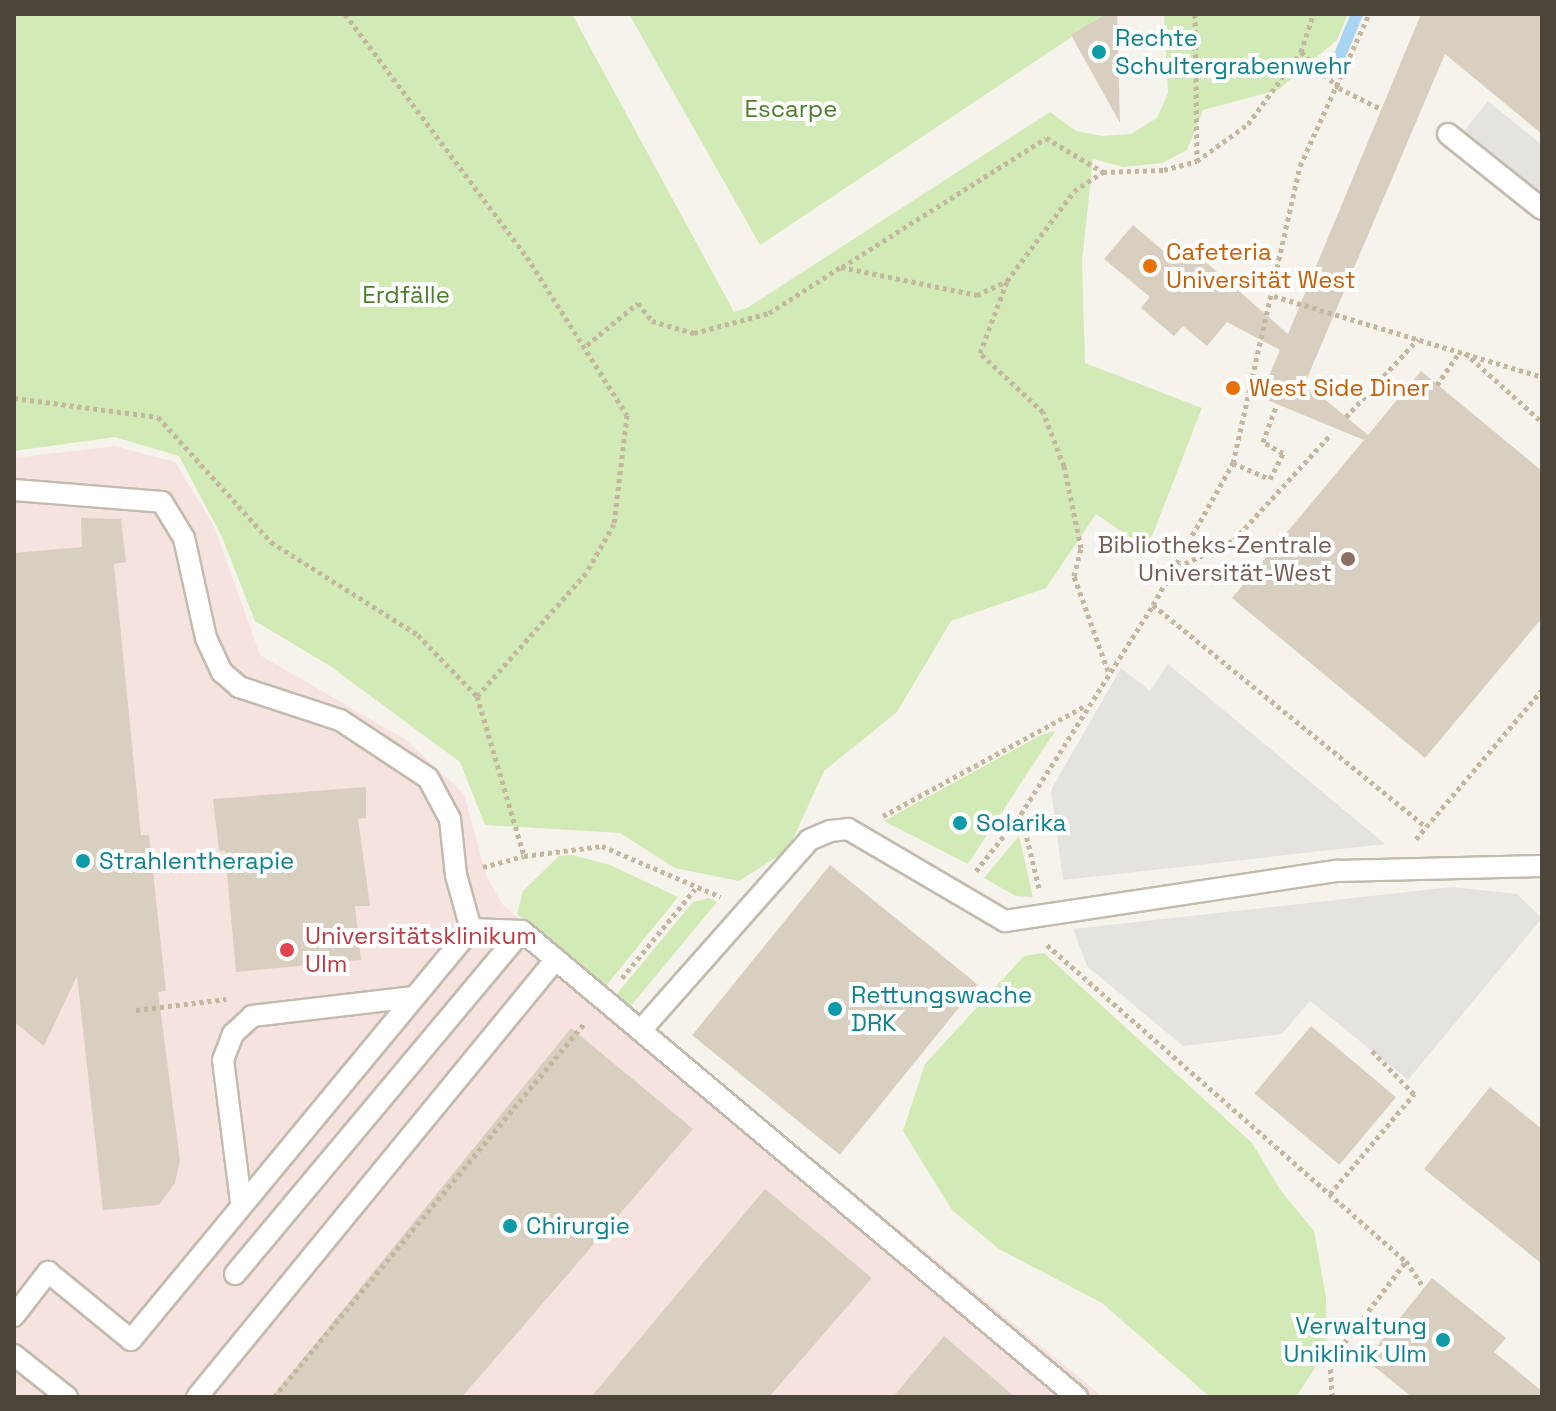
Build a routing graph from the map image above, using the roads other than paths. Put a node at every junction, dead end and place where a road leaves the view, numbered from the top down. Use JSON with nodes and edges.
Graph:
{"nodes":[{"id":1,"x":1448,"y":134,"type":"dead end"},
{"id":2,"x":1542,"y":209,"type":"edge"},
{"id":3,"x":14,"y":490,"type":"edge"},
{"id":4,"x":1542,"y":866,"type":"edge"},
{"id":5,"x":471,"y":929,"type":"junction"},
{"id":6,"x":522,"y":931,"type":"junction"},
{"id":7,"x":556,"y":959,"type":"junction"},
{"id":8,"x":414,"y":997,"type":"junction"},
{"id":9,"x":642,"y":1029,"type":"junction"},
{"id":10,"x":241,"y":1202,"type":"junction"},
{"id":11,"x":235,"y":1274,"type":"dead end"},
{"id":12,"x":14,"y":1316,"type":"edge"},
{"id":13,"x":14,"y":1355,"type":"edge"},
{"id":14,"x":67,"y":1397,"type":"edge"},
{"id":15,"x":197,"y":1397,"type":"edge"},
{"id":16,"x":1077,"y":1397,"type":"edge"}],
"edges":[{"from":1,"to":2,"type":"lane"},
{"from":3,"to":5,"type":"lane"},
{"from":4,"to":9,"type":"lane"},
{"from":5,"to":6,"type":"lane"},
{"from":5,"to":8,"type":"lane"},
{"from":6,"to":7,"type":"lane"},
{"from":6,"to":11,"type":"lane"},
{"from":7,"to":9,"type":"lane"},
{"from":7,"to":15,"type":"lane"},
{"from":8,"to":10,"type":"lane"},
{"from":8,"to":10,"type":"lane"},
{"from":9,"to":16,"type":"lane"},
{"from":10,"to":12,"type":"lane"},
{"from":13,"to":14,"type":"lane"}]}
